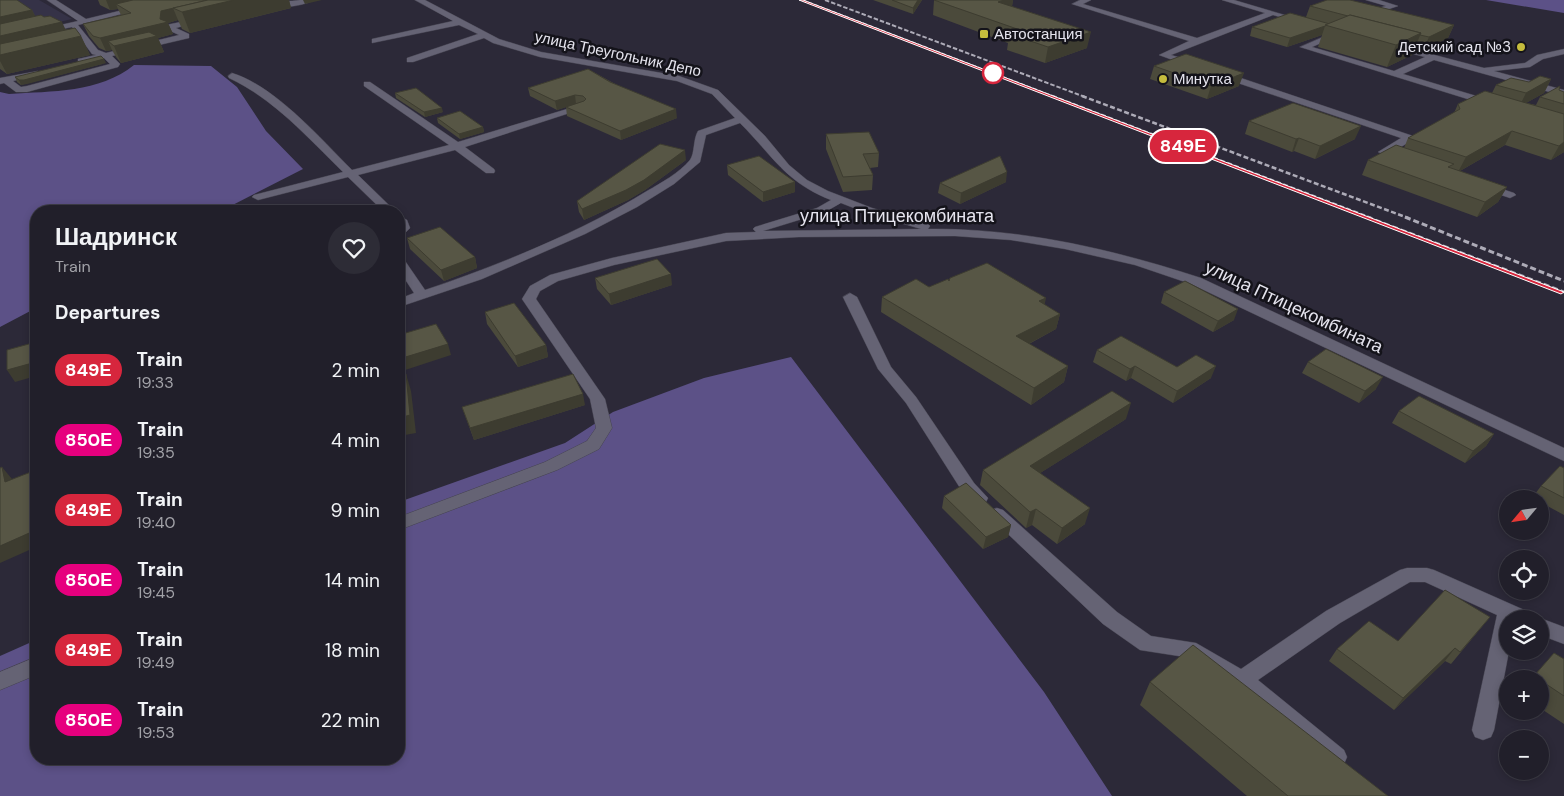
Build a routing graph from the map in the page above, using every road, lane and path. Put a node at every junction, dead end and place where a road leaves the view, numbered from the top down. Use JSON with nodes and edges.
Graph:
{"nodes":[{"id":1,"x":51,"y":0,"type":"edge"},
{"id":2,"x":173,"y":0,"type":"edge"},
{"id":3,"x":310,"y":0,"type":"edge"},
{"id":4,"x":419,"y":0,"type":"edge"},
{"id":5,"x":1087,"y":0,"type":"edge"},
{"id":6,"x":1226,"y":0,"type":"edge"},
{"id":7,"x":1370,"y":0,"type":"edge"},
{"id":8,"x":267,"y":3,"type":"edge"},
{"id":9,"x":1362,"y":11,"type":"edge"},
{"id":10,"x":1272,"y":13,"type":"junction"},
{"id":11,"x":1309,"y":13,"type":"edge"},
{"id":12,"x":1293,"y":18,"type":"junction"},
{"id":13,"x":207,"y":19,"type":"edge"},
{"id":14,"x":84,"y":21,"type":"junction"},
{"id":15,"x":461,"y":22,"type":"junction"},
{"id":16,"x":1312,"y":24,"type":"edge"},
{"id":17,"x":74,"y":25,"type":"junction"},
{"id":18,"x":1322,"y":26,"type":"edge"},
{"id":19,"x":1341,"y":32,"type":"junction"},
{"id":20,"x":37,"y":33,"type":"edge"},
{"id":21,"x":1350,"y":34,"type":"edge"},
{"id":22,"x":484,"y":35,"type":"junction"},
{"id":23,"x":375,"y":40,"type":"dead end"},
{"id":24,"x":86,"y":41,"type":"junction"},
{"id":25,"x":1196,"y":41,"type":"junction"},
{"id":26,"x":76,"y":43,"type":"edge"},
{"id":27,"x":1387,"y":44,"type":"edge"},
{"id":28,"x":1564,"y":51,"type":"edge"},
{"id":29,"x":104,"y":55,"type":"junction"},
{"id":30,"x":1434,"y":57,"type":"junction"},
{"id":31,"x":410,"y":60,"type":"dead end"},
{"id":32,"x":69,"y":64,"type":"edge"},
{"id":33,"x":1479,"y":70,"type":"junction"},
{"id":34,"x":42,"y":71,"type":"edge"},
{"id":35,"x":1396,"y":74,"type":"junction"},
{"id":36,"x":232,"y":76,"type":"dead end"},
{"id":37,"x":3,"y":80,"type":"edge"},
{"id":38,"x":367,"y":84,"type":"dead end"},
{"id":39,"x":1560,"y":92,"type":"edge"},
{"id":40,"x":1542,"y":99,"type":"edge"},
{"id":41,"x":1502,"y":106,"type":"edge"},
{"id":42,"x":580,"y":108,"type":"edge"},
{"id":43,"x":741,"y":119,"type":"junction"},
{"id":44,"x":457,"y":146,"type":"junction"},
{"id":45,"x":1410,"y":161,"type":"edge"},
{"id":46,"x":490,"y":171,"type":"dead end"},
{"id":47,"x":350,"y":174,"type":"junction"},
{"id":48,"x":1474,"y":183,"type":"edge"},
{"id":49,"x":1510,"y":195,"type":"dead end"},
{"id":50,"x":258,"y":197,"type":"dead end"},
{"id":51,"x":838,"y":200,"type":"junction"},
{"id":52,"x":383,"y":205,"type":"edge"},
{"id":53,"x":955,"y":232,"type":"junction"},
{"id":54,"x":734,"y":237,"type":"junction"},
{"id":55,"x":405,"y":270,"type":"edge"},
{"id":56,"x":422,"y":295,"type":"junction"},
{"id":57,"x":850,"y":297,"type":"dead end"},
{"id":58,"x":405,"y":301,"type":"edge"},
{"id":59,"x":1564,"y":455,"type":"edge"},
{"id":60,"x":405,"y":522,"type":"edge"},
{"id":61,"x":1505,"y":610,"type":"edge"},
{"id":62,"x":1549,"y":630,"type":"edge"},
{"id":63,"x":1564,"y":636,"type":"edge"},
{"id":64,"x":1503,"y":660,"type":"edge"},
{"id":65,"x":30,"y":669,"type":"edge"},
{"id":66,"x":1242,"y":680,"type":"junction"},
{"id":67,"x":0,"y":682,"type":"edge"},
{"id":68,"x":1483,"y":730,"type":"dead end"},
{"id":69,"x":1352,"y":770,"type":"edge"}],
"edges":[{"from":1,"to":14,"type":"street"},
{"from":2,"to":14,"type":"street"},
{"from":3,"to":8,"type":"street"},
{"from":4,"to":15,"type":"street","name":"улица Треугольник Депо"},
{"from":5,"to":25,"type":"street"},
{"from":6,"to":10,"type":"street"},
{"from":7,"to":9,"type":"street"},
{"from":10,"to":12,"type":"street"},
{"from":10,"to":25,"type":"street"},
{"from":11,"to":12,"type":"street"},
{"from":12,"to":16,"type":"street"},
{"from":13,"to":29,"type":"street"},
{"from":14,"to":17,"type":"street"},
{"from":15,"to":22,"type":"street","name":"улица Треугольник Депо"},
{"from":15,"to":23,"type":"street"},
{"from":17,"to":20,"type":"street"},
{"from":17,"to":24,"type":"street"},
{"from":18,"to":19,"type":"street"},
{"from":19,"to":21,"type":"street"},
{"from":19,"to":35,"type":"street"},
{"from":22,"to":31,"type":"street"},
{"from":22,"to":43,"type":"street","name":"улица Треугольник Депо"},
{"from":24,"to":26,"type":"street"},
{"from":24,"to":29,"type":"street"},
{"from":25,"to":45,"type":"street"},
{"from":27,"to":30,"type":"street"},
{"from":28,"to":33,"type":"street"},
{"from":29,"to":32,"type":"street"},
{"from":29,"to":37,"type":"street"},
{"from":30,"to":33,"type":"street"},
{"from":30,"to":35,"type":"street"},
{"from":33,"to":39,"type":"street"},
{"from":34,"to":37,"type":"street"},
{"from":35,"to":41,"type":"street"},
{"from":36,"to":47,"type":"street"},
{"from":38,"to":44,"type":"street"},
{"from":39,"to":40,"type":"street"},
{"from":42,"to":44,"type":"street"},
{"from":43,"to":51,"type":"street","name":"улица Треугольник Депо"},
{"from":43,"to":56,"type":"street"},
{"from":44,"to":46,"type":"street"},
{"from":44,"to":47,"type":"street"},
{"from":47,"to":50,"type":"street"},
{"from":47,"to":52,"type":"street"},
{"from":48,"to":49,"type":"street"},
{"from":51,"to":53,"type":"street","name":"улица Треугольник Депо"},
{"from":51,"to":54,"type":"street"},
{"from":53,"to":54,"type":"street","name":"улица Птицекомбината"},
{"from":53,"to":59,"type":"street","name":"улица Птицекомбината"},
{"from":54,"to":60,"type":"street","name":"улица Птицекомбината"},
{"from":55,"to":56,"type":"street"},
{"from":56,"to":58,"type":"street"},
{"from":57,"to":66,"type":"street"},
{"from":61,"to":66,"type":"street"},
{"from":62,"to":63,"type":"street"},
{"from":64,"to":68,"type":"street"},
{"from":65,"to":67,"type":"street"},
{"from":66,"to":69,"type":"street"}]}
